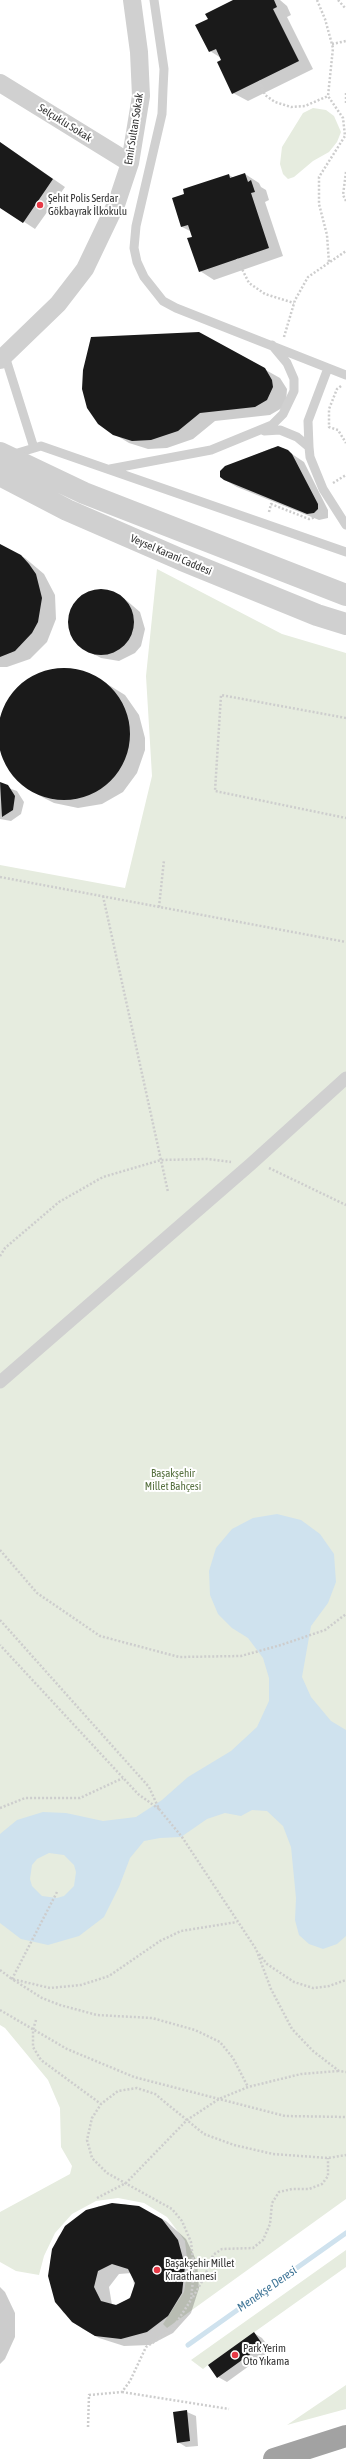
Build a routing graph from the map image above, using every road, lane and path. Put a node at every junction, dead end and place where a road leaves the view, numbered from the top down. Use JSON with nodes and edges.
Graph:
{"nodes":[{"id":1,"x":132,"y":0,"type":"edge"},
{"id":2,"x":154,"y":0,"type":"edge"},
{"id":3,"x":317,"y":0,"type":"edge"},
{"id":4,"x":338,"y":0,"type":"edge"},
{"id":5,"x":346,"y":9,"type":"edge"},
{"id":6,"x":346,"y":41,"type":"edge"},
{"id":7,"x":332,"y":44,"type":"junction"},
{"id":8,"x":259,"y":80,"type":"dead end"},
{"id":9,"x":0,"y":83,"type":"edge"},
{"id":10,"x":346,"y":93,"type":"edge"},
{"id":11,"x":328,"y":96,"type":"junction"},
{"id":12,"x":346,"y":105,"type":"edge"},
{"id":13,"x":130,"y":163,"type":"junction"},
{"id":14,"x":346,"y":172,"type":"edge"},
{"id":15,"x":346,"y":201,"type":"edge"},
{"id":16,"x":346,"y":251,"type":"edge"},
{"id":17,"x":237,"y":259,"type":"dead end"},
{"id":18,"x":329,"y":263,"type":"junction"},
{"id":19,"x":294,"y":303,"type":"junction"},
{"id":20,"x":271,"y":344,"type":"junction"},
{"id":21,"x":282,"y":348,"type":"junction"},
{"id":22,"x":2,"y":358,"type":"edge"},
{"id":23,"x":328,"y":368,"type":"junction"},
{"id":24,"x":346,"y":375,"type":"edge"},
{"id":25,"x":346,"y":382,"type":"edge"},
{"id":26,"x":258,"y":431,"type":"junction"},
{"id":27,"x":346,"y":443,"type":"edge"},
{"id":28,"x":309,"y":447,"type":"junction"},
{"id":29,"x":34,"y":448,"type":"junction"},
{"id":30,"x":2,"y":462,"type":"edge"},
{"id":31,"x":109,"y":469,"type":"junction"},
{"id":32,"x":346,"y":475,"type":"edge"},
{"id":33,"x":323,"y":489,"type":"junction"},
{"id":34,"x":266,"y":524,"type":"junction"},
{"id":35,"x":346,"y":525,"type":"edge"},
{"id":36,"x":346,"y":552,"type":"edge"},
{"id":37,"x":346,"y":595,"type":"edge"},
{"id":38,"x":346,"y":624,"type":"edge"},
{"id":39,"x":346,"y":718,"type":"edge"},
{"id":40,"x":346,"y":818,"type":"edge"},
{"id":41,"x":164,"y":860,"type":"dead end"},
{"id":42,"x":0,"y":877,"type":"edge"},
{"id":43,"x":103,"y":896,"type":"junction"},
{"id":44,"x":159,"y":907,"type":"junction"},
{"id":45,"x":346,"y":942,"type":"edge"},
{"id":46,"x":346,"y":1078,"type":"edge"},
{"id":47,"x":161,"y":1160,"type":"junction"},
{"id":48,"x":168,"y":1192,"type":"dead end"},
{"id":49,"x":0,"y":1256,"type":"edge"},
{"id":50,"x":0,"y":1382,"type":"edge"},
{"id":51,"x":0,"y":1550,"type":"edge"},
{"id":52,"x":346,"y":1614,"type":"edge"},
{"id":53,"x":0,"y":1620,"type":"edge"},
{"id":54,"x":0,"y":1645,"type":"edge"},
{"id":55,"x":123,"y":1778,"type":"junction"},
{"id":56,"x":0,"y":1808,"type":"edge"},
{"id":57,"x":159,"y":1809,"type":"junction"},
{"id":58,"x":56,"y":1892,"type":"dead end"},
{"id":59,"x":237,"y":1922,"type":"junction"},
{"id":60,"x":256,"y":1949,"type":"junction"},
{"id":61,"x":0,"y":1970,"type":"edge"},
{"id":62,"x":12,"y":1979,"type":"junction"},
{"id":63,"x":346,"y":1980,"type":"edge"},
{"id":64,"x":0,"y":2010,"type":"edge"},
{"id":65,"x":36,"y":2020,"type":"dead end"},
{"id":66,"x":33,"y":2030,"type":"junction"},
{"id":67,"x":339,"y":2071,"type":"junction"},
{"id":68,"x":346,"y":2072,"type":"edge"},
{"id":69,"x":248,"y":2086,"type":"junction"},
{"id":70,"x":219,"y":2099,"type":"junction"},
{"id":71,"x":101,"y":2104,"type":"junction"},
{"id":72,"x":346,"y":2117,"type":"edge"},
{"id":73,"x":187,"y":2120,"type":"junction"},
{"id":74,"x":346,"y":2155,"type":"edge"},
{"id":75,"x":328,"y":2158,"type":"junction"},
{"id":76,"x":126,"y":2183,"type":"junction"},
{"id":77,"x":97,"y":2198,"type":"dead end"},
{"id":78,"x":191,"y":2300,"type":"junction"},
{"id":79,"x":122,"y":2392,"type":"junction"},
{"id":80,"x":229,"y":2409,"type":"dead end"},
{"id":81,"x":88,"y":2427,"type":"dead end"},
{"id":82,"x":346,"y":2436,"type":"edge"},
{"id":83,"x":274,"y":2459,"type":"edge"}],
"edges":[{"from":1,"to":13,"type":"street","name":"Emir Sultan Sokak"},
{"from":2,"to":20,"type":"lane"},
{"from":3,"to":7,"type":"path"},
{"from":4,"to":5,"type":"path"},
{"from":6,"to":7,"type":"path"},
{"from":7,"to":11,"type":"path"},
{"from":8,"to":11,"type":"path"},
{"from":9,"to":13,"type":"street","name":"Selçuklu Sokak"},
{"from":10,"to":12,"type":"path"},
{"from":11,"to":18,"type":"path"},
{"from":13,"to":22,"type":"street","name":"Emir Sultan Sokak"},
{"from":14,"to":15,"type":"path"},
{"from":16,"to":18,"type":"path"},
{"from":17,"to":19,"type":"path"},
{"from":18,"to":19,"type":"path"},
{"from":19,"to":21,"type":"path"},
{"from":20,"to":21,"type":"lane"},
{"from":20,"to":26,"type":"lane"},
{"from":21,"to":23,"type":"lane"},
{"from":22,"to":29,"type":"lane"},
{"from":23,"to":24,"type":"lane"},
{"from":23,"to":28,"type":"lane"},
{"from":25,"to":27,"type":"path"},
{"from":26,"to":28,"type":"lane"},
{"from":26,"to":31,"type":"lane"},
{"from":28,"to":33,"type":"lane"},
{"from":29,"to":30,"type":"lane"},
{"from":29,"to":31,"type":"lane"},
{"from":30,"to":37,"type":"street"},
{"from":30,"to":38,"type":"street","name":"Veysel Karani Caddesi"},
{"from":31,"to":34,"type":"lane"},
{"from":32,"to":33,"type":"path"},
{"from":33,"to":34,"type":"path"},
{"from":33,"to":35,"type":"lane"},
{"from":34,"to":36,"type":"lane"},
{"from":39,"to":40,"type":"path"},
{"from":41,"to":44,"type":"path"},
{"from":42,"to":43,"type":"path"},
{"from":43,"to":44,"type":"path"},
{"from":43,"to":47,"type":"path"},
{"from":44,"to":45,"type":"path"},
{"from":46,"to":50,"type":"street"},
{"from":47,"to":48,"type":"path"},
{"from":47,"to":49,"type":"path"},
{"from":51,"to":52,"type":"path"},
{"from":53,"to":57,"type":"path"},
{"from":54,"to":55,"type":"path"},
{"from":55,"to":56,"type":"path"},
{"from":55,"to":57,"type":"path"},
{"from":57,"to":59,"type":"path"},
{"from":58,"to":62,"type":"path"},
{"from":59,"to":60,"type":"path"},
{"from":59,"to":62,"type":"path"},
{"from":60,"to":63,"type":"path"},
{"from":60,"to":67,"type":"path"},
{"from":61,"to":62,"type":"path"},
{"from":62,"to":69,"type":"path"},
{"from":64,"to":66,"type":"path"},
{"from":65,"to":66,"type":"path"},
{"from":66,"to":70,"type":"path"},
{"from":66,"to":71,"type":"path"},
{"from":67,"to":68,"type":"path"},
{"from":67,"to":69,"type":"path"},
{"from":69,"to":70,"type":"path"},
{"from":70,"to":72,"type":"path"},
{"from":70,"to":73,"type":"path"},
{"from":71,"to":73,"type":"path"},
{"from":71,"to":76,"type":"path"},
{"from":73,"to":75,"type":"path"},
{"from":73,"to":76,"type":"path"},
{"from":74,"to":75,"type":"path"},
{"from":75,"to":78,"type":"path"},
{"from":76,"to":77,"type":"path"},
{"from":76,"to":78,"type":"path"},
{"from":78,"to":79,"type":"path"},
{"from":79,"to":80,"type":"path"},
{"from":79,"to":81,"type":"path"},
{"from":82,"to":83,"type":"highway"}]}
